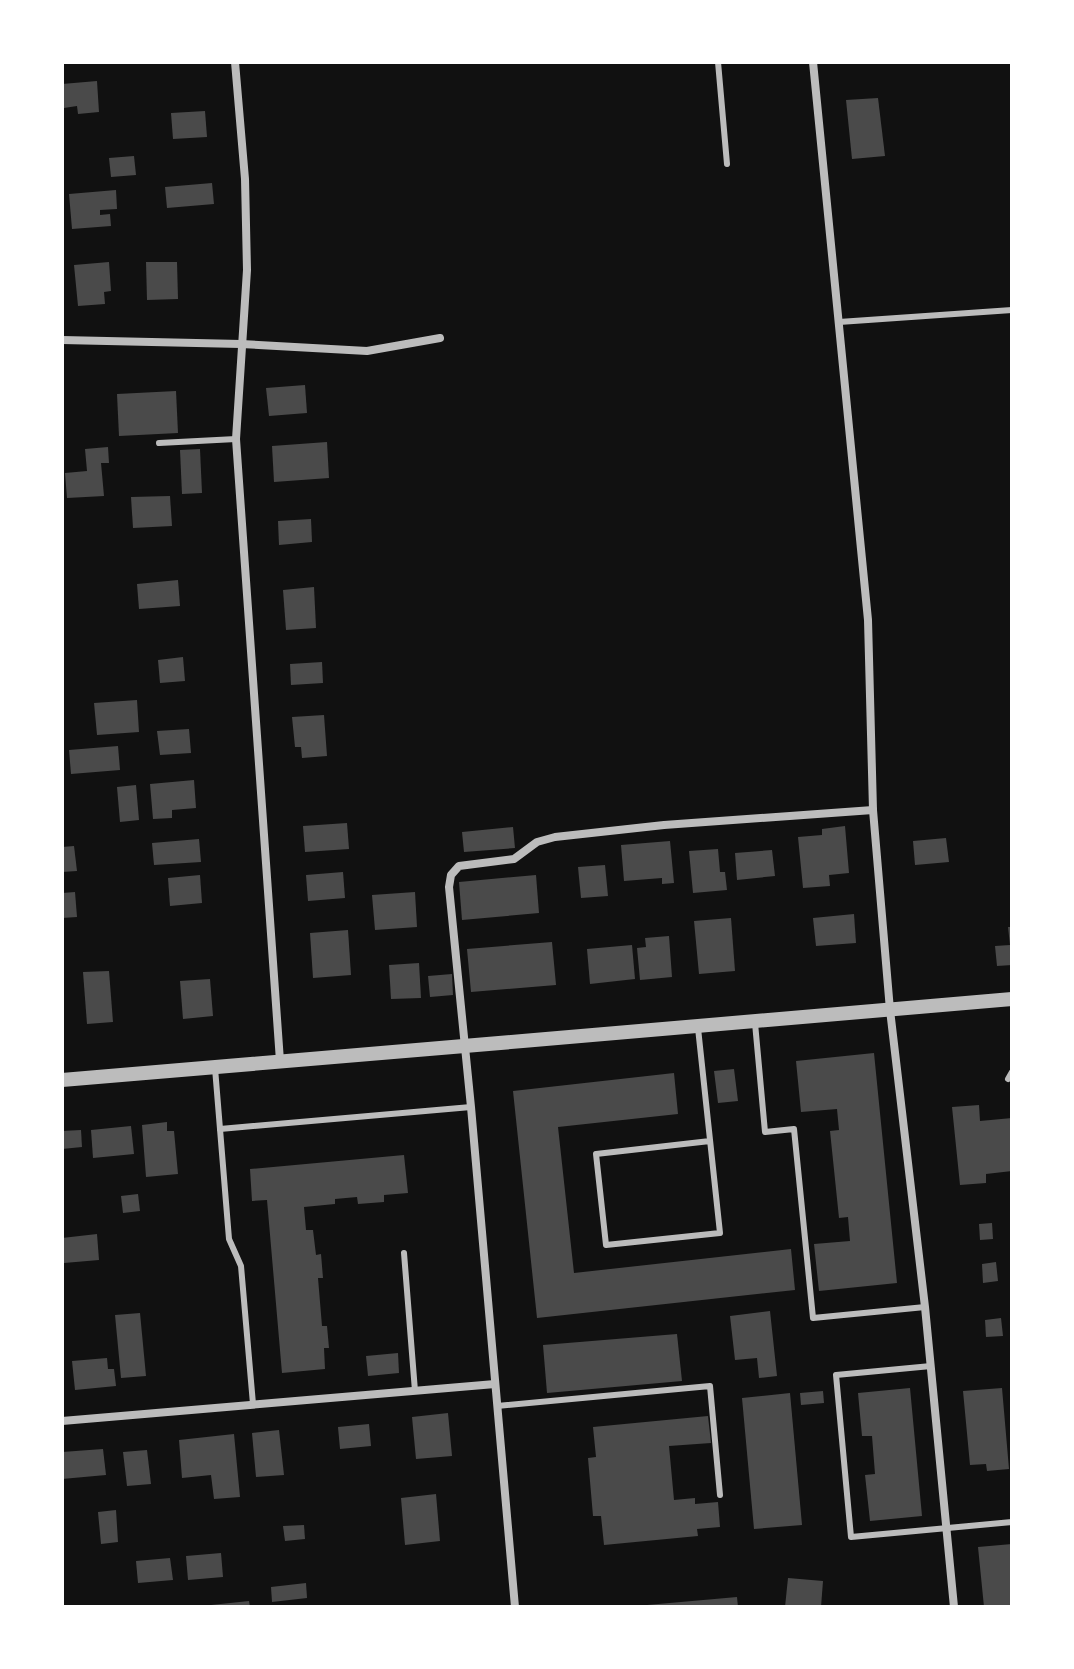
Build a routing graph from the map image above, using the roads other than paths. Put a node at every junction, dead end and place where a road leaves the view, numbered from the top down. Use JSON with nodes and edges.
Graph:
{"nodes":[{"id":1,"x":235,"y":62,"type":"edge"},
{"id":2,"x":718,"y":62,"type":"edge"},
{"id":3,"x":813,"y":62,"type":"edge"},
{"id":4,"x":727,"y":164,"type":"dead end"},
{"id":5,"x":1012,"y":310,"type":"edge"},
{"id":6,"x":839,"y":322,"type":"junction"},
{"id":7,"x":440,"y":338,"type":"dead end"},
{"id":8,"x":62,"y":340,"type":"edge"},
{"id":9,"x":241,"y":344,"type":"junction"},
{"id":10,"x":236,"y":439,"type":"junction"},
{"id":11,"x":159,"y":443,"type":"dead end"},
{"id":12,"x":873,"y":810,"type":"junction"},
{"id":13,"x":1012,"y":999,"type":"edge"},
{"id":14,"x":890,"y":1010,"type":"junction"},
{"id":15,"x":755,"y":1023,"type":"junction"},
{"id":16,"x":698,"y":1028,"type":"junction"},
{"id":17,"x":465,"y":1044,"type":"junction"},
{"id":18,"x":280,"y":1061,"type":"junction"},
{"id":19,"x":214,"y":1066,"type":"junction"},
{"id":20,"x":1012,"y":1072,"type":"edge"},
{"id":21,"x":1008,"y":1079,"type":"dead end"},
{"id":22,"x":62,"y":1080,"type":"edge"},
{"id":23,"x":471,"y":1107,"type":"junction"},
{"id":24,"x":220,"y":1129,"type":"junction"},
{"id":25,"x":710,"y":1141,"type":"junction"},
{"id":26,"x":404,"y":1253,"type":"dead end"},
{"id":27,"x":925,"y":1307,"type":"junction"},
{"id":28,"x":931,"y":1366,"type":"junction"},
{"id":29,"x":495,"y":1384,"type":"junction"},
{"id":30,"x":415,"y":1391,"type":"junction"},
{"id":31,"x":253,"y":1404,"type":"junction"},
{"id":32,"x":497,"y":1406,"type":"junction"},
{"id":33,"x":62,"y":1421,"type":"edge"},
{"id":34,"x":720,"y":1495,"type":"dead end"},
{"id":35,"x":1012,"y":1522,"type":"edge"},
{"id":36,"x":946,"y":1529,"type":"junction"},
{"id":37,"x":515,"y":1607,"type":"edge"},
{"id":38,"x":954,"y":1607,"type":"edge"}],
"edges":[{"from":1,"to":9,"type":"street"},
{"from":2,"to":4,"type":"lane"},
{"from":3,"to":6,"type":"street"},
{"from":5,"to":6,"type":"lane"},
{"from":6,"to":12,"type":"street"},
{"from":7,"to":9,"type":"street"},
{"from":8,"to":9,"type":"street"},
{"from":9,"to":10,"type":"street"},
{"from":10,"to":11,"type":"lane"},
{"from":10,"to":18,"type":"street"},
{"from":12,"to":14,"type":"street"},
{"from":12,"to":17,"type":"street"},
{"from":13,"to":14,"type":"street"},
{"from":14,"to":15,"type":"street"},
{"from":14,"to":27,"type":"street"},
{"from":15,"to":16,"type":"street"},
{"from":15,"to":27,"type":"lane"},
{"from":16,"to":17,"type":"street"},
{"from":16,"to":25,"type":"lane"},
{"from":17,"to":18,"type":"street"},
{"from":17,"to":23,"type":"street"},
{"from":18,"to":19,"type":"street"},
{"from":19,"to":22,"type":"street"},
{"from":19,"to":24,"type":"lane"},
{"from":20,"to":21,"type":"lane"},
{"from":23,"to":24,"type":"lane"},
{"from":23,"to":29,"type":"street"},
{"from":24,"to":31,"type":"lane"},
{"from":25,"to":25,"type":"lane"},
{"from":26,"to":30,"type":"lane"},
{"from":27,"to":28,"type":"street"},
{"from":28,"to":36,"type":"street"},
{"from":28,"to":36,"type":"lane"},
{"from":29,"to":30,"type":"street"},
{"from":29,"to":32,"type":"street"},
{"from":30,"to":31,"type":"street"},
{"from":31,"to":33,"type":"street"},
{"from":32,"to":34,"type":"lane"},
{"from":32,"to":37,"type":"street"},
{"from":35,"to":36,"type":"lane"},
{"from":36,"to":38,"type":"street"}]}
